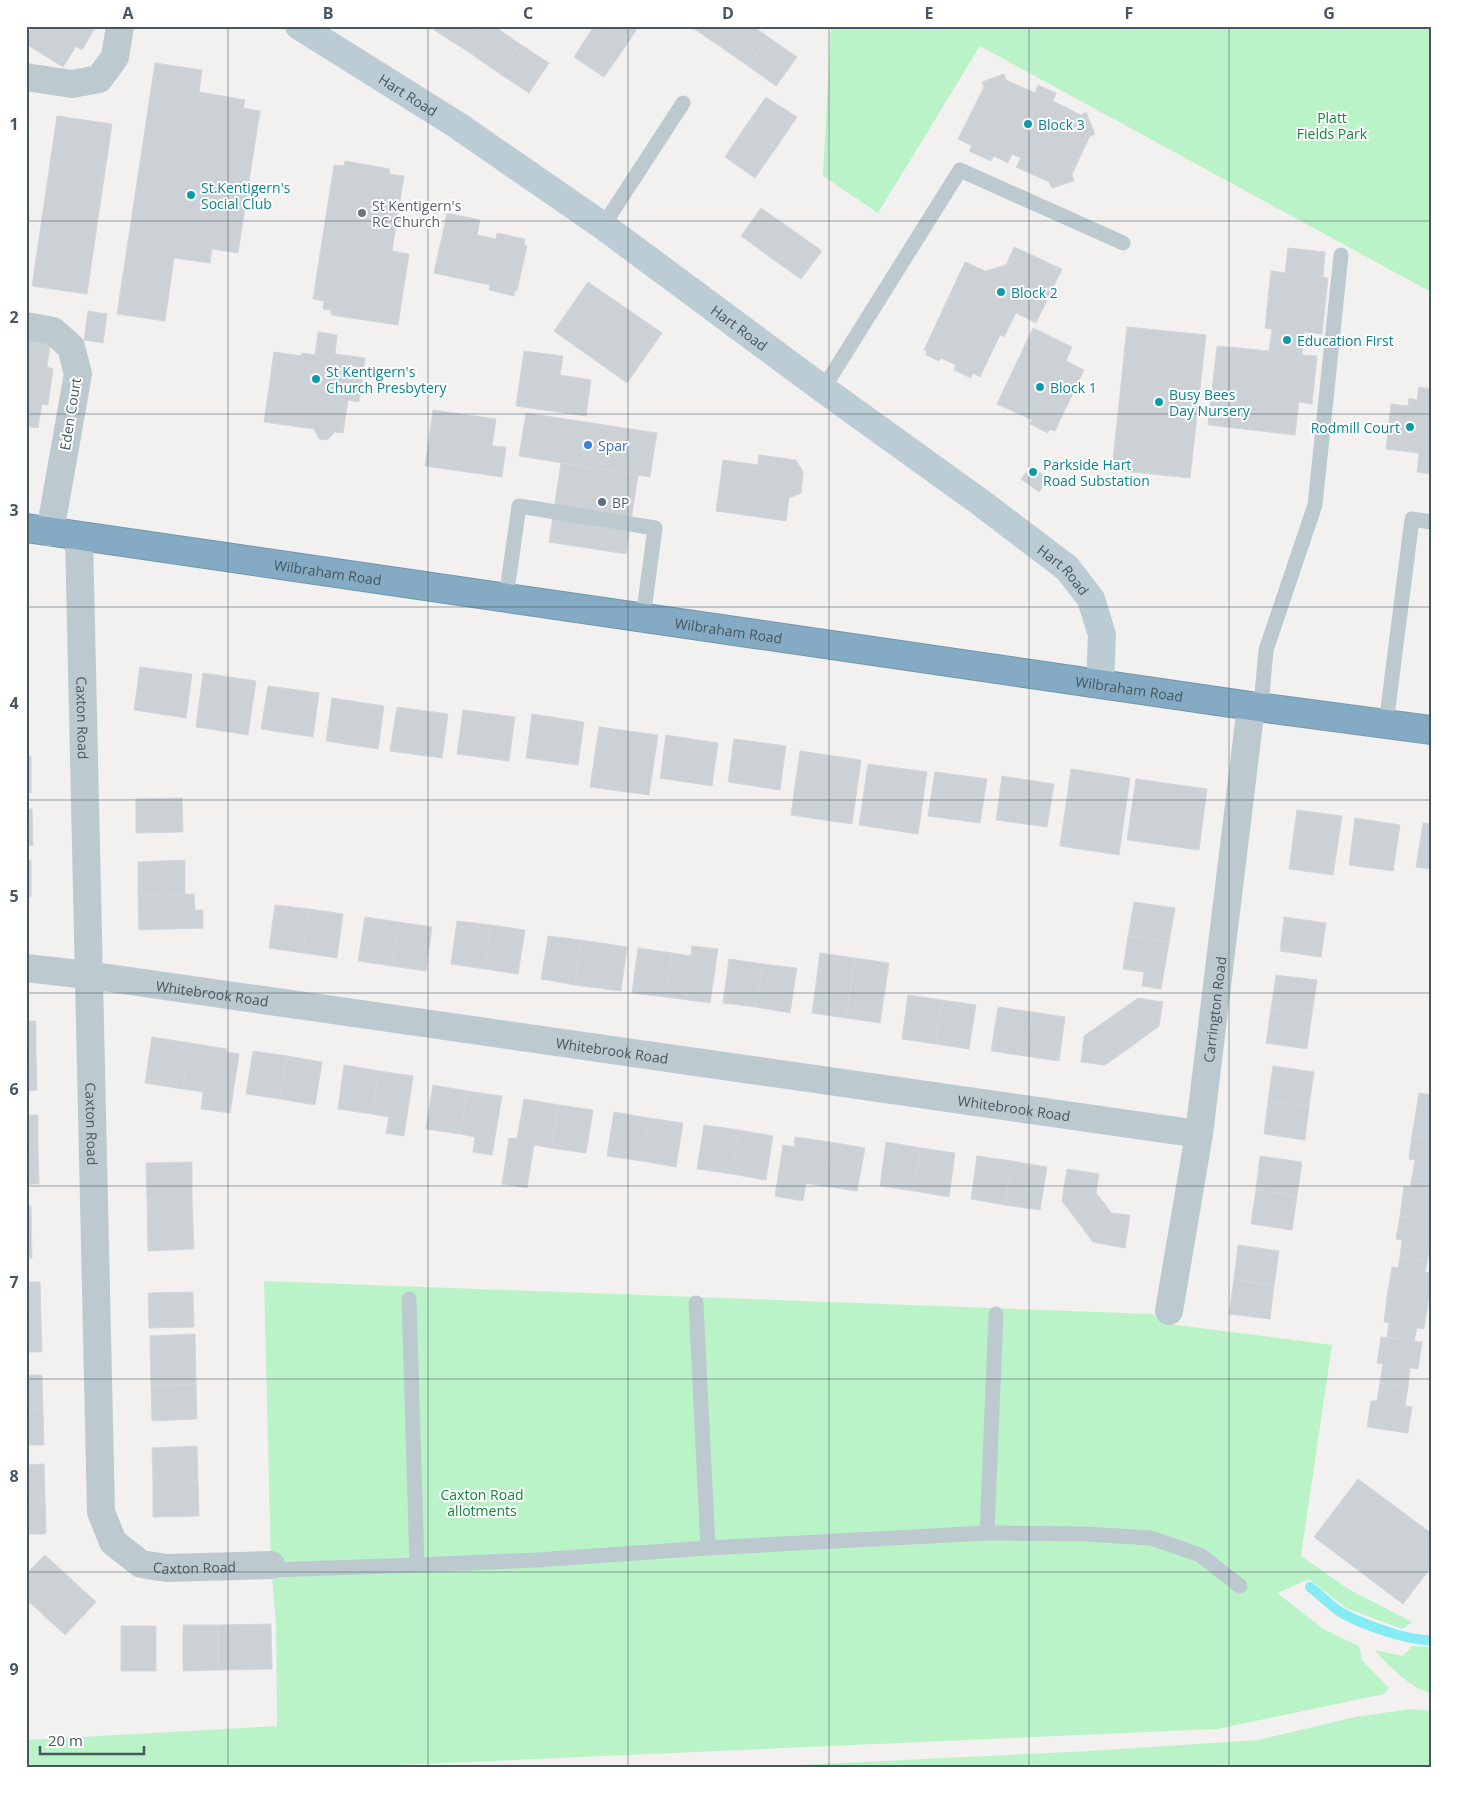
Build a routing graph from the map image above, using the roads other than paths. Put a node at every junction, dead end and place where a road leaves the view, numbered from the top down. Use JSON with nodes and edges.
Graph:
{"nodes":[{"id":1,"x":120,"y":26,"type":"edge"},
{"id":2,"x":308,"y":29,"type":"edge"},
{"id":3,"x":26,"y":77,"type":"edge"},
{"id":4,"x":683,"y":103,"type":"dead end"},
{"id":5,"x":604,"y":226,"type":"junction"},
{"id":6,"x":1123,"y":243,"type":"dead end"},
{"id":7,"x":1341,"y":255,"type":"dead end"},
{"id":8,"x":26,"y":326,"type":"edge"},
{"id":9,"x":823,"y":389,"type":"junction"},
{"id":10,"x":1431,"y":522,"type":"edge"},
{"id":11,"x":38,"y":530,"type":"edge"},
{"id":12,"x":79,"y":536,"type":"junction"},
{"id":13,"x":506,"y":598,"type":"junction"},
{"id":14,"x":642,"y":618,"type":"junction"},
{"id":15,"x":1100,"y":684,"type":"junction"},
{"id":16,"x":1256,"y":706,"type":"junction"},
{"id":17,"x":1386,"y":724,"type":"junction"},
{"id":18,"x":1431,"y":730,"type":"edge"},
{"id":19,"x":26,"y":968,"type":"edge"},
{"id":20,"x":88,"y":975,"type":"junction"},
{"id":21,"x":1199,"y":1134,"type":"junction"},
{"id":22,"x":409,"y":1299,"type":"dead end"},
{"id":23,"x":696,"y":1303,"type":"dead end"},
{"id":24,"x":1169,"y":1312,"type":"dead end"},
{"id":25,"x":996,"y":1314,"type":"dead end"},
{"id":26,"x":987,"y":1533,"type":"junction"},
{"id":27,"x":708,"y":1548,"type":"junction"},
{"id":28,"x":271,"y":1565,"type":"joint"},
{"id":29,"x":417,"y":1565,"type":"junction"},
{"id":30,"x":1240,"y":1586,"type":"dead end"}],
"edges":[{"from":1,"to":3,"type":"street"},
{"from":2,"to":5,"type":"street","name":"Hart Road"},
{"from":4,"to":5,"type":"lane"},
{"from":5,"to":9,"type":"street","name":"Hart Road"},
{"from":6,"to":9,"type":"lane"},
{"from":7,"to":16,"type":"lane"},
{"from":8,"to":11,"type":"street","name":"Eden Court"},
{"from":9,"to":15,"type":"street","name":"Hart Road"},
{"from":10,"to":17,"type":"lane"},
{"from":11,"to":12,"type":"highway","name":"Wilbraham Road"},
{"from":12,"to":13,"type":"highway","name":"Wilbraham Road"},
{"from":12,"to":20,"type":"street","name":"Caxton Road"},
{"from":13,"to":14,"type":"highway","name":"Wilbraham Road"},
{"from":13,"to":14,"type":"lane"},
{"from":14,"to":15,"type":"highway","name":"Wilbraham Road"},
{"from":15,"to":16,"type":"highway","name":"Wilbraham Road"},
{"from":16,"to":17,"type":"highway","name":"Wilbraham Road"},
{"from":16,"to":21,"type":"street","name":"Carrington Road"},
{"from":17,"to":18,"type":"highway","name":"Wilbraham Road"},
{"from":19,"to":20,"type":"street","name":"Whitebrook Road"},
{"from":20,"to":21,"type":"street","name":"Whitebrook Road"},
{"from":20,"to":28,"type":"street","name":"Caxton Road"},
{"from":21,"to":24,"type":"street","name":"Carrington Road"},
{"from":22,"to":29,"type":"lane"},
{"from":23,"to":27,"type":"lane"},
{"from":25,"to":26,"type":"lane"},
{"from":26,"to":27,"type":"lane"},
{"from":26,"to":30,"type":"lane"},
{"from":27,"to":29,"type":"lane"},
{"from":28,"to":29,"type":"lane"}]}
